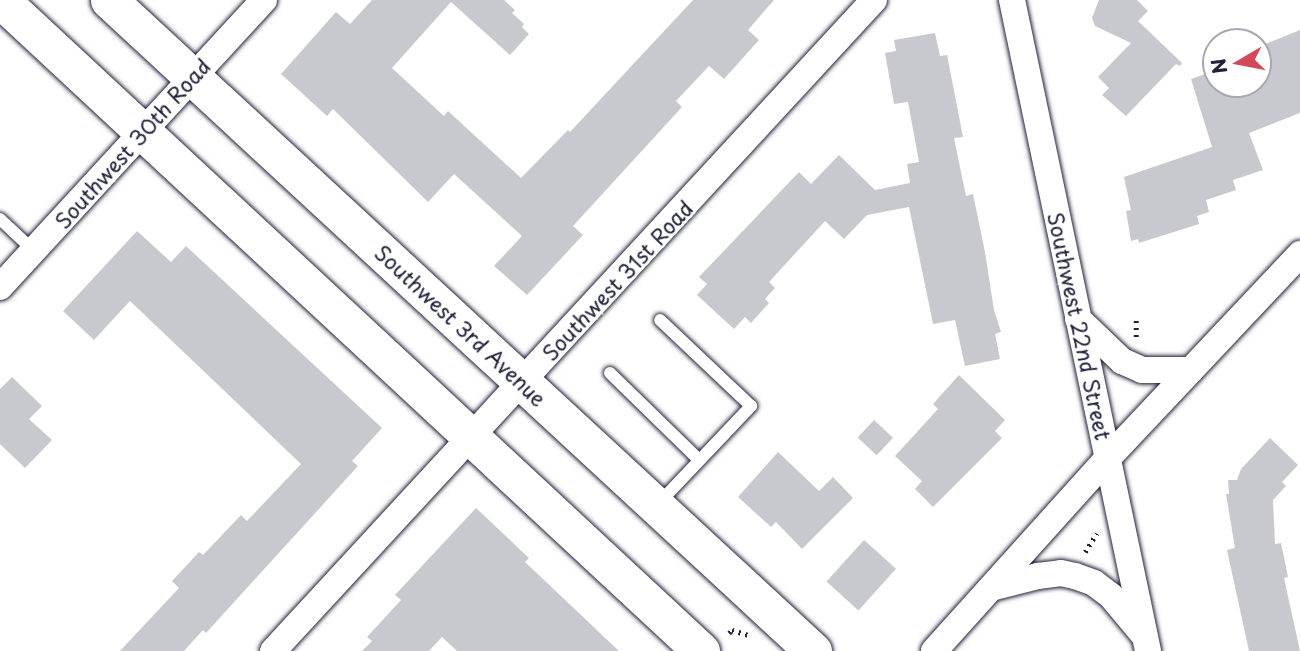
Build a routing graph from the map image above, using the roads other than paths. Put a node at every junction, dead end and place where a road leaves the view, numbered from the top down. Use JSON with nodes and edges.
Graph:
{"nodes":[{"id":1,"x":1,"y":0,"type":"edge"},
{"id":2,"x":109,"y":0,"type":"edge"},
{"id":3,"x":264,"y":0,"type":"edge"},
{"id":4,"x":874,"y":0,"type":"edge"},
{"id":5,"x":1012,"y":0,"type":"edge"},
{"id":6,"x":191,"y":76,"type":"junction"},
{"id":7,"x":142,"y":131,"type":"junction"},
{"id":8,"x":0,"y":219,"type":"edge"},
{"id":9,"x":34,"y":251,"type":"junction"},
{"id":10,"x":1300,"y":254,"type":"edge"},
{"id":11,"x":0,"y":287,"type":"edge"},
{"id":12,"x":1078,"y":319,"type":"junction"},
{"id":13,"x":660,"y":320,"type":"dead end"},
{"id":14,"x":1191,"y":370,"type":"junction"},
{"id":15,"x":610,"y":373,"type":"dead end"},
{"id":16,"x":522,"y":382,"type":"junction"},
{"id":17,"x":471,"y":436,"type":"junction"},
{"id":18,"x":1107,"y":459,"type":"junction"},
{"id":19,"x":699,"y":460,"type":"junction"},
{"id":20,"x":656,"y":506,"type":"junction"},
{"id":21,"x":991,"y":588,"type":"junction"},
{"id":22,"x":1147,"y":644,"type":"edge"},
{"id":23,"x":273,"y":651,"type":"edge"},
{"id":24,"x":701,"y":651,"type":"edge"},
{"id":25,"x":813,"y":651,"type":"edge"},
{"id":26,"x":934,"y":651,"type":"edge"}],
"edges":[{"from":1,"to":7,"type":"main road"},
{"from":2,"to":6,"type":"main road","name":"Southwest 3rd Avenue"},
{"from":3,"to":6,"type":"street","name":"Southwest 30th Road"},
{"from":4,"to":16,"type":"street","name":"Southwest 31st Road"},
{"from":5,"to":12,"type":"street","name":"Southwest 22nd Street"},
{"from":6,"to":7,"type":"street","name":"Southwest 30th Road"},
{"from":6,"to":16,"type":"main road","name":"Southwest 3rd Avenue"},
{"from":7,"to":9,"type":"street","name":"Southwest 30th Road"},
{"from":7,"to":17,"type":"main road"},
{"from":8,"to":9,"type":"lane"},
{"from":9,"to":11,"type":"street","name":"Southwest 30th Road"},
{"from":10,"to":14,"type":"street"},
{"from":12,"to":14,"type":"street"},
{"from":12,"to":18,"type":"street","name":"Southwest 22nd Street"},
{"from":13,"to":19,"type":"lane"},
{"from":14,"to":18,"type":"street"},
{"from":15,"to":19,"type":"lane"},
{"from":16,"to":17,"type":"street","name":"Southwest 31st Road"},
{"from":16,"to":20,"type":"main road","name":"Southwest 3rd Avenue"},
{"from":17,"to":23,"type":"street","name":"Southwest 31st Road"},
{"from":17,"to":24,"type":"main road"},
{"from":18,"to":21,"type":"street"},
{"from":18,"to":22,"type":"street","name":"Southwest 22nd Street"},
{"from":19,"to":20,"type":"lane"},
{"from":20,"to":25,"type":"main road","name":"Southwest 3rd Avenue"},
{"from":21,"to":22,"type":"street"},
{"from":21,"to":26,"type":"street"}]}
